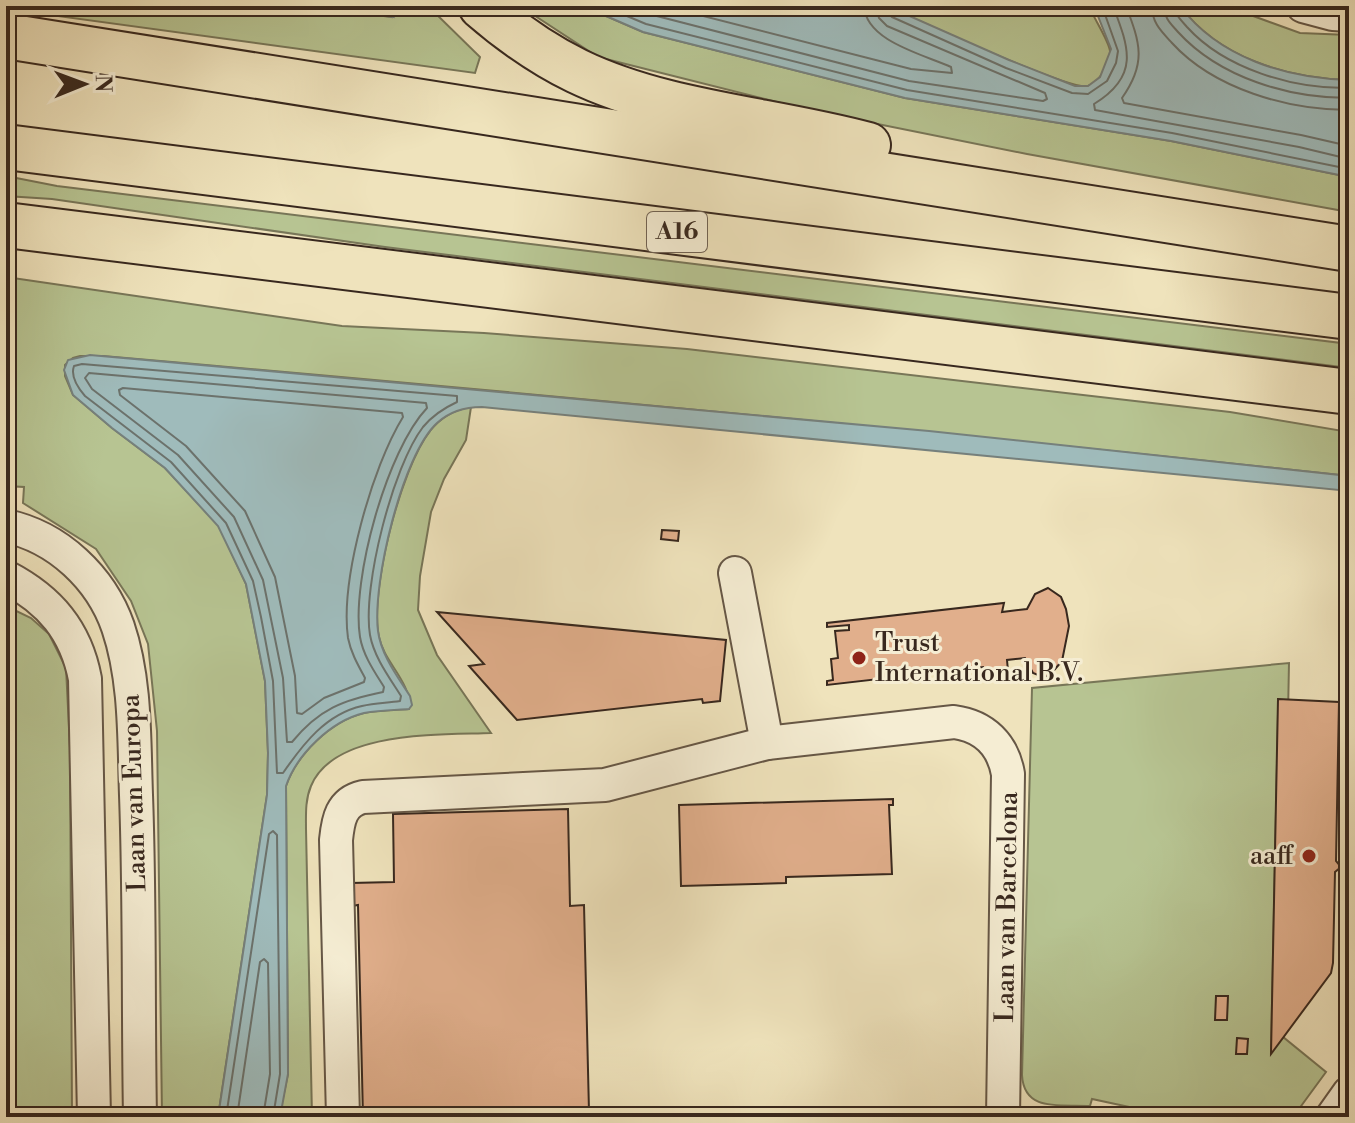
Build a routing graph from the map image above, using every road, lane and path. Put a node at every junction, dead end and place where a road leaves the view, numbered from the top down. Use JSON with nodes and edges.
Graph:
{"nodes":[{"id":1,"x":481,"y":6,"type":"edge"},
{"id":2,"x":6,"y":36,"type":"edge"},
{"id":3,"x":6,"y":147,"type":"edge"},
{"id":4,"x":1098,"y":208,"type":"junction"},
{"id":5,"x":6,"y":225,"type":"edge"},
{"id":6,"x":1349,"y":249,"type":"edge"},
{"id":7,"x":1349,"y":317,"type":"edge"},
{"id":8,"x":1349,"y":392,"type":"edge"},
{"id":9,"x":6,"y":526,"type":"edge"},
{"id":10,"x":735,"y":573,"type":"dead end"},
{"id":11,"x":6,"y":577,"type":"edge"},
{"id":12,"x":767,"y":743,"type":"junction"},
{"id":13,"x":1349,"y":1093,"type":"edge"},
{"id":14,"x":94,"y":1117,"type":"edge"},
{"id":15,"x":140,"y":1117,"type":"edge"},
{"id":16,"x":343,"y":1117,"type":"edge"},
{"id":17,"x":1003,"y":1117,"type":"edge"},
{"id":18,"x":1332,"y":1117,"type":"edge"}],
"edges":[{"from":1,"to":4,"type":"highway"},
{"from":2,"to":4,"type":"highway"},
{"from":3,"to":7,"type":"highway","number":"A16"},
{"from":4,"to":6,"type":"highway"},
{"from":5,"to":8,"type":"highway"},
{"from":9,"to":15,"type":"street","name":"Laan van Europa"},
{"from":10,"to":12,"type":"street"},
{"from":11,"to":14,"type":"street","name":"Laan van Europa"},
{"from":12,"to":16,"type":"street","name":"Laan van Barcelona"},
{"from":12,"to":17,"type":"street","name":"Laan van Barcelona"},
{"from":13,"to":18,"type":"street"}]}
